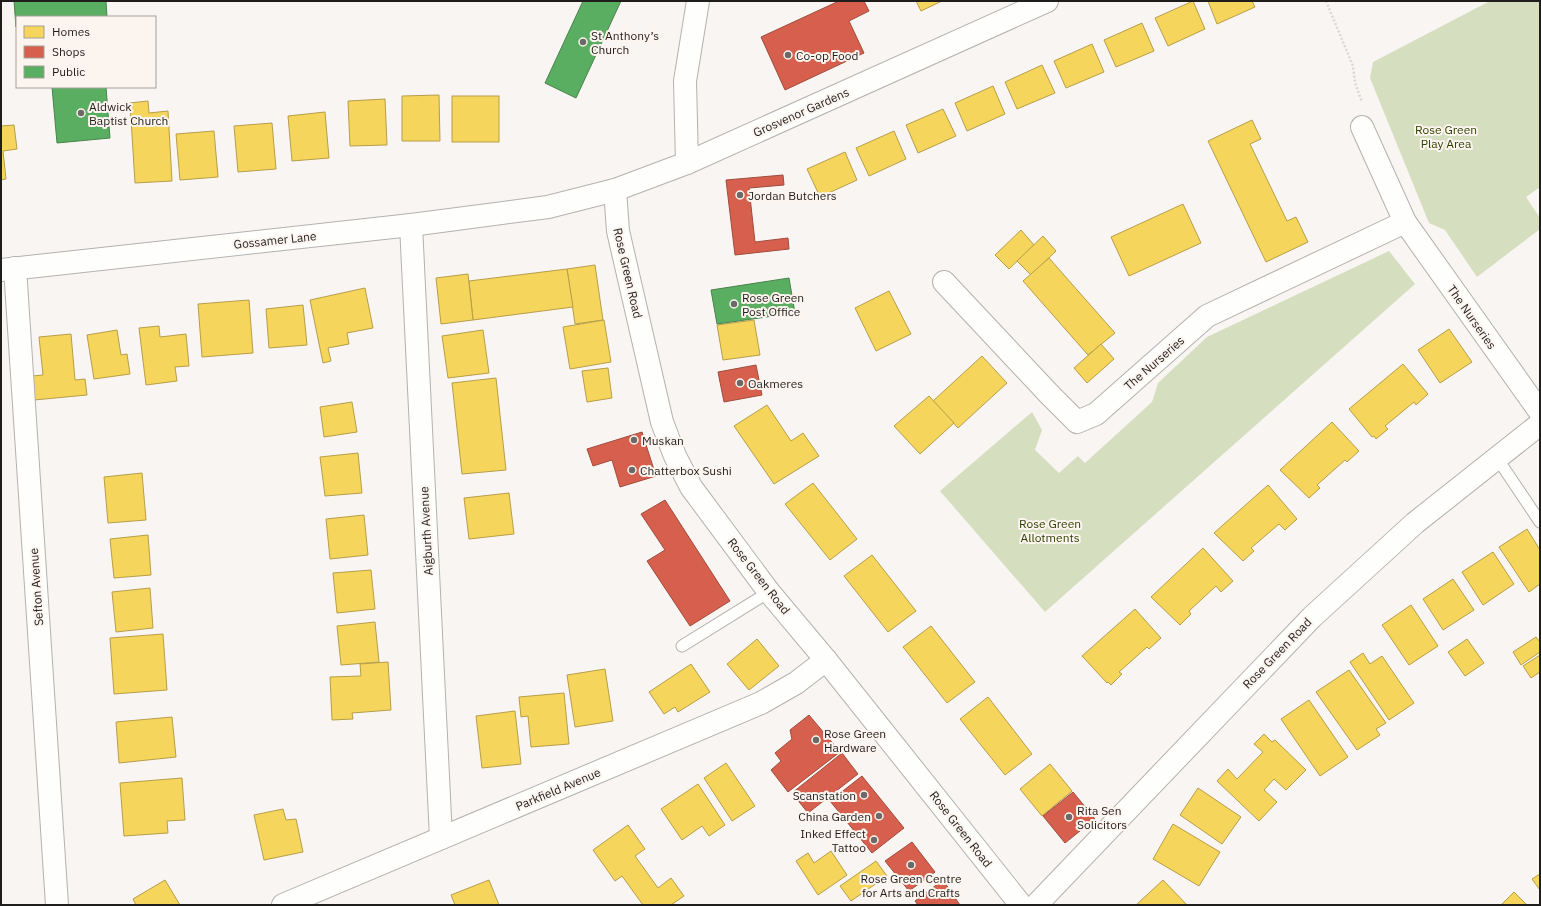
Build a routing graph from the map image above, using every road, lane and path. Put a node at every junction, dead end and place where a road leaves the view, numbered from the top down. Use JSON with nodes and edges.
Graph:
{"nodes":[{"id":1,"x":698,"y":1,"type":"edge"},
{"id":2,"x":1047,"y":1,"type":"edge"},
{"id":3,"x":1326,"y":1,"type":"edge"},
{"id":4,"x":1363,"y":103,"type":"dead end"},
{"id":5,"x":1362,"y":127,"type":"dead end"},
{"id":6,"x":687,"y":163,"type":"junction"},
{"id":7,"x":615,"y":190,"type":"junction"},
{"id":8,"x":548,"y":207,"type":"joint"},
{"id":9,"x":1405,"y":222,"type":"junction"},
{"id":10,"x":410,"y":225,"type":"junction"},
{"id":11,"x":8,"y":269,"type":"edge"},
{"id":12,"x":944,"y":282,"type":"dead end"},
{"id":13,"x":1540,"y":412,"type":"edge"},
{"id":14,"x":1540,"y":424,"type":"edge"},
{"id":15,"x":1497,"y":458,"type":"junction"},
{"id":16,"x":1540,"y":522,"type":"edge"},
{"id":17,"x":769,"y":592,"type":"junction"},
{"id":18,"x":682,"y":646,"type":"dead end"},
{"id":19,"x":826,"y":660,"type":"junction"},
{"id":20,"x":441,"y":838,"type":"junction"},
{"id":21,"x":57,"y":905,"type":"edge"},
{"id":22,"x":283,"y":905,"type":"edge"},
{"id":23,"x":1021,"y":905,"type":"edge"},
{"id":24,"x":1036,"y":905,"type":"edge"}],
"edges":[{"from":1,"to":6,"type":"street"},
{"from":2,"to":6,"type":"street","name":"Grosvenor Gardens"},
{"from":3,"to":4,"type":"path"},
{"from":5,"to":9,"type":"street","name":"The Nurseries"},
{"from":6,"to":7,"type":"street","name":"Grosvenor Gardens"},
{"from":7,"to":8,"type":"street","name":"Grosvenor Gardens"},
{"from":7,"to":17,"type":"street","name":"Rose Green Road"},
{"from":8,"to":10,"type":"street","name":"Gossamer Lane"},
{"from":9,"to":12,"type":"street","name":"The Nurseries"},
{"from":9,"to":13,"type":"street","name":"The Nurseries"},
{"from":10,"to":11,"type":"street","name":"Gossamer Lane"},
{"from":10,"to":20,"type":"street","name":"Aigburth Avenue"},
{"from":11,"to":21,"type":"street","name":"Sefton Avenue"},
{"from":14,"to":15,"type":"street","name":"Rose Green Road"},
{"from":15,"to":16,"type":"lane"},
{"from":15,"to":24,"type":"street","name":"Rose Green Road"},
{"from":17,"to":18,"type":"lane"},
{"from":17,"to":19,"type":"street","name":"Rose Green Road"},
{"from":19,"to":20,"type":"street","name":"Parkfield Avenue"},
{"from":19,"to":23,"type":"street","name":"Rose Green Road"},
{"from":20,"to":22,"type":"street","name":"Parkfield Avenue"}]}
